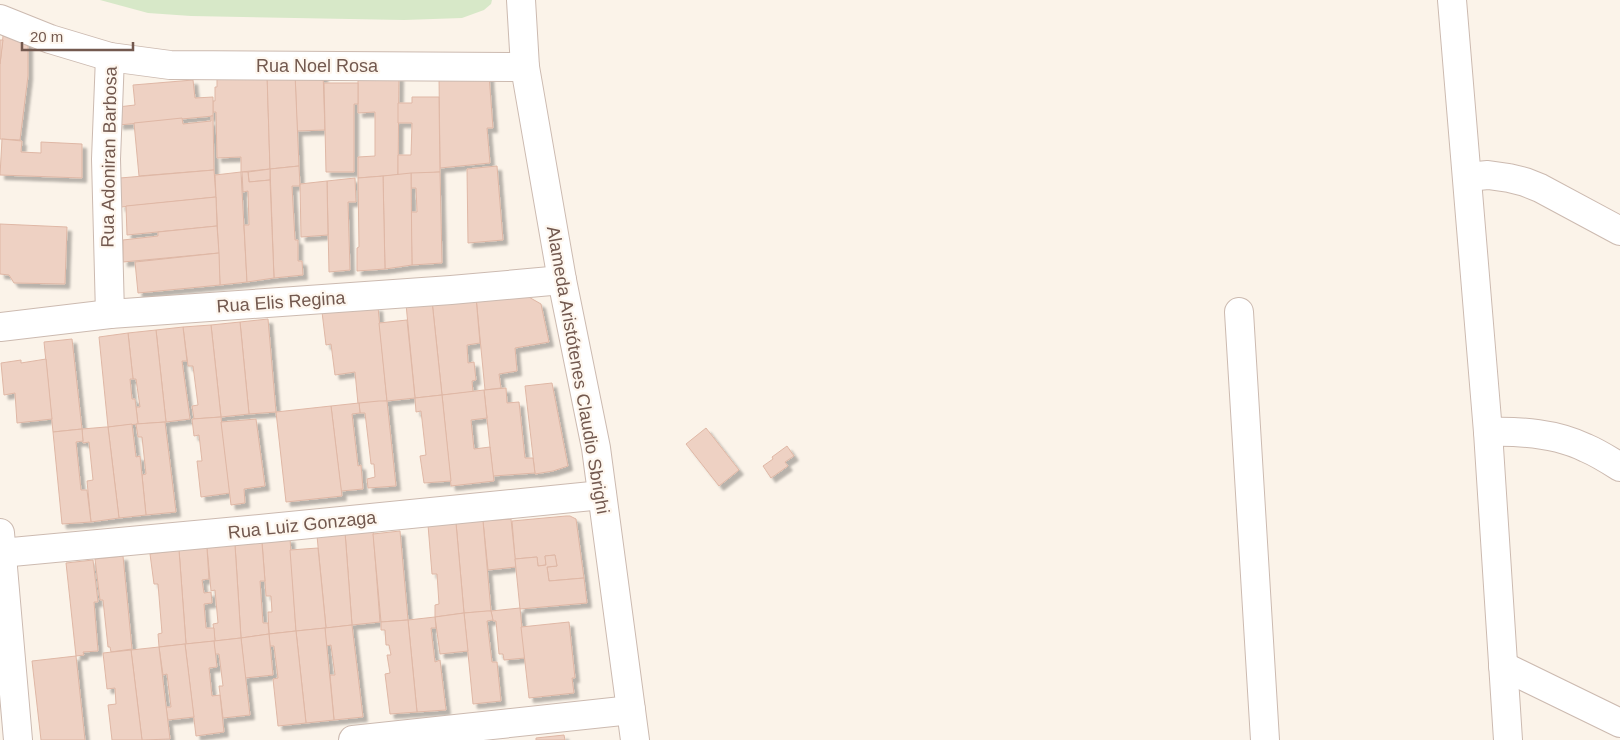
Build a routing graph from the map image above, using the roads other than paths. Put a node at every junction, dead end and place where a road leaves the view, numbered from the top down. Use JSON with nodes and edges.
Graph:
{"nodes":[{"id":1,"x":521,"y":0,"type":"edge"},
{"id":2,"x":1452,"y":0,"type":"edge"},
{"id":3,"x":0,"y":19,"type":"edge"},
{"id":4,"x":110,"y":57,"type":"junction"},
{"id":5,"x":525,"y":67,"type":"junction"},
{"id":6,"x":1467,"y":177,"type":"junction"},
{"id":7,"x":1620,"y":231,"type":"edge"},
{"id":8,"x":562,"y":280,"type":"junction"},
{"id":9,"x":1239,"y":312,"type":"dead end"},
{"id":10,"x":110,"y":314,"type":"junction"},
{"id":11,"x":0,"y":327,"type":"edge"},
{"id":12,"x":1488,"y":432,"type":"junction"},
{"id":13,"x":1620,"y":467,"type":"edge"},
{"id":14,"x":602,"y":495,"type":"junction"},
{"id":15,"x":1,"y":543,"type":"edge"},
{"id":16,"x":1504,"y":666,"type":"junction"},
{"id":17,"x":631,"y":710,"type":"junction"},
{"id":18,"x":1620,"y":723,"type":"edge"},
{"id":19,"x":18,"y":740,"type":"edge"},
{"id":20,"x":353,"y":740,"type":"edge"},
{"id":21,"x":635,"y":740,"type":"edge"},
{"id":22,"x":1265,"y":740,"type":"edge"},
{"id":23,"x":1508,"y":740,"type":"edge"}],
"edges":[{"from":1,"to":5,"type":"street","name":"Alameda Aristótenes Claudio Sbrighi"},
{"from":2,"to":6,"type":"street"},
{"from":3,"to":4,"type":"street","name":"Rua Adoniran Barbosa"},
{"from":4,"to":5,"type":"street","name":"Rua Noel Rosa"},
{"from":4,"to":10,"type":"street","name":"Rua Adoniran Barbosa"},
{"from":5,"to":8,"type":"street","name":"Alameda Aristótenes Claudio Sbrighi"},
{"from":6,"to":7,"type":"street"},
{"from":6,"to":12,"type":"street"},
{"from":8,"to":10,"type":"street","name":"Rua Elis Regina"},
{"from":8,"to":14,"type":"street","name":"Alameda Aristótenes Claudio Sbrighi"},
{"from":9,"to":22,"type":"street"},
{"from":10,"to":11,"type":"street","name":"Rua Elis Regina"},
{"from":12,"to":13,"type":"street"},
{"from":12,"to":16,"type":"street"},
{"from":14,"to":15,"type":"street","name":"Rua Luiz Gonzaga"},
{"from":14,"to":17,"type":"street","name":"Alameda Aristótenes Claudio Sbrighi"},
{"from":15,"to":19,"type":"street"},
{"from":16,"to":18,"type":"street"},
{"from":16,"to":23,"type":"street"},
{"from":17,"to":20,"type":"street"},
{"from":17,"to":21,"type":"street","name":"Alameda Aristótenes Claudio Sbrighi"}]}
